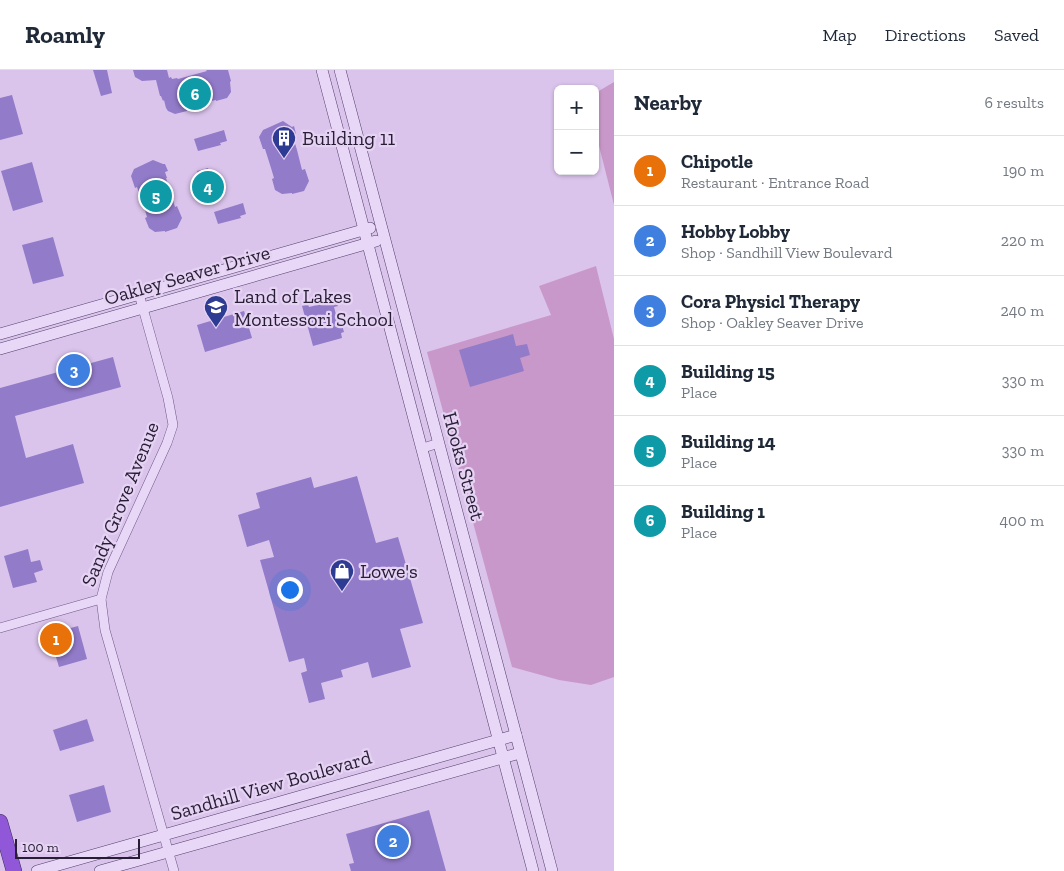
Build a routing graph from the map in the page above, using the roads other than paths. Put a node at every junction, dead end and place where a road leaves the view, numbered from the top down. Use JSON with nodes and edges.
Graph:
{"nodes":[{"id":1,"x":322,"y":70,"type":"edge"},
{"id":2,"x":340,"y":70,"type":"edge"},
{"id":3,"x":381,"y":224,"type":"junction"},
{"id":4,"x":364,"y":229,"type":"junction"},
{"id":5,"x":385,"y":239,"type":"junction"},
{"id":6,"x":368,"y":243,"type":"junction"},
{"id":7,"x":237,"y":266,"type":"junction"},
{"id":8,"x":241,"y":280,"type":"junction"},
{"id":9,"x":140,"y":294,"type":"junction"},
{"id":10,"x":143,"y":307,"type":"junction"},
{"id":11,"x":0,"y":334,"type":"edge"},
{"id":12,"x":0,"y":349,"type":"edge"},
{"id":13,"x":439,"y":443,"type":"junction"},
{"id":14,"x":423,"y":448,"type":"junction"},
{"id":15,"x":101,"y":599,"type":"junction"},
{"id":16,"x":0,"y":628,"type":"edge"},
{"id":17,"x":516,"y":735,"type":"junction"},
{"id":18,"x":498,"y":740,"type":"junction"},
{"id":19,"x":520,"y":753,"type":"junction"},
{"id":20,"x":503,"y":757,"type":"junction"},
{"id":21,"x":319,"y":792,"type":"junction"},
{"id":22,"x":324,"y":808,"type":"junction"},
{"id":23,"x":0,"y":822,"type":"edge"},
{"id":24,"x":164,"y":835,"type":"junction"},
{"id":25,"x":168,"y":852,"type":"junction"},
{"id":26,"x":14,"y":871,"type":"edge"},
{"id":27,"x":37,"y":871,"type":"edge"},
{"id":28,"x":100,"y":871,"type":"edge"},
{"id":29,"x":174,"y":871,"type":"edge"},
{"id":30,"x":533,"y":871,"type":"edge"},
{"id":31,"x":552,"y":871,"type":"edge"}],
"edges":[{"from":1,"to":4,"type":"street","name":"Hooks Street"},
{"from":2,"to":3,"type":"street","name":"Hooks Street"},
{"from":3,"to":4,"type":"street","name":"Oakley Seaver Drive"},
{"from":3,"to":5,"type":"street","name":"Hooks Street"},
{"from":4,"to":6,"type":"street","name":"Hooks Street"},
{"from":4,"to":7,"type":"street","name":"Oakley Seaver Drive"},
{"from":5,"to":6,"type":"street","name":"Oakley Seaver Drive"},
{"from":5,"to":13,"type":"street","name":"Hooks Street"},
{"from":6,"to":8,"type":"street","name":"Oakley Seaver Drive"},
{"from":6,"to":14,"type":"street","name":"Hooks Street"},
{"from":7,"to":8,"type":"street"},
{"from":7,"to":9,"type":"street","name":"Oakley Seaver Drive"},
{"from":8,"to":10,"type":"street","name":"Oakley Seaver Drive"},
{"from":9,"to":10,"type":"street","name":"Sandy Grove Avenue"},
{"from":9,"to":11,"type":"street","name":"Oakley Seaver Drive"},
{"from":10,"to":12,"type":"street","name":"Oakley Seaver Drive"},
{"from":10,"to":15,"type":"street","name":"Sandy Grove Avenue"},
{"from":13,"to":14,"type":"street"},
{"from":13,"to":17,"type":"street","name":"Hooks Street"},
{"from":14,"to":18,"type":"street","name":"Hooks Street"},
{"from":15,"to":16,"type":"street"},
{"from":15,"to":24,"type":"street","name":"Sandy Grove Avenue"},
{"from":17,"to":18,"type":"street","name":"Sandhill View Boulevard"},
{"from":17,"to":19,"type":"street","name":"Hooks Street"},
{"from":18,"to":20,"type":"street","name":"Hooks Street"},
{"from":18,"to":21,"type":"street","name":"Sandhill View Boulevard"},
{"from":19,"to":20,"type":"street","name":"Sandhill View Boulevard"},
{"from":19,"to":31,"type":"street","name":"Hooks Street"},
{"from":20,"to":22,"type":"street","name":"Sandhill View Boulevard"},
{"from":20,"to":30,"type":"street","name":"Hooks Street"},
{"from":21,"to":22,"type":"street"},
{"from":21,"to":24,"type":"street","name":"Sandhill View Boulevard"},
{"from":22,"to":25,"type":"street","name":"Sandhill View Boulevard"},
{"from":23,"to":26,"type":"highway"},
{"from":24,"to":25,"type":"street","name":"Sandy Grove Avenue"},
{"from":24,"to":27,"type":"street","name":"Sandhill View Boulevard"},
{"from":25,"to":28,"type":"street","name":"Sandhill View Boulevard"},
{"from":25,"to":29,"type":"street","name":"Sandy Grove Avenue"}]}
